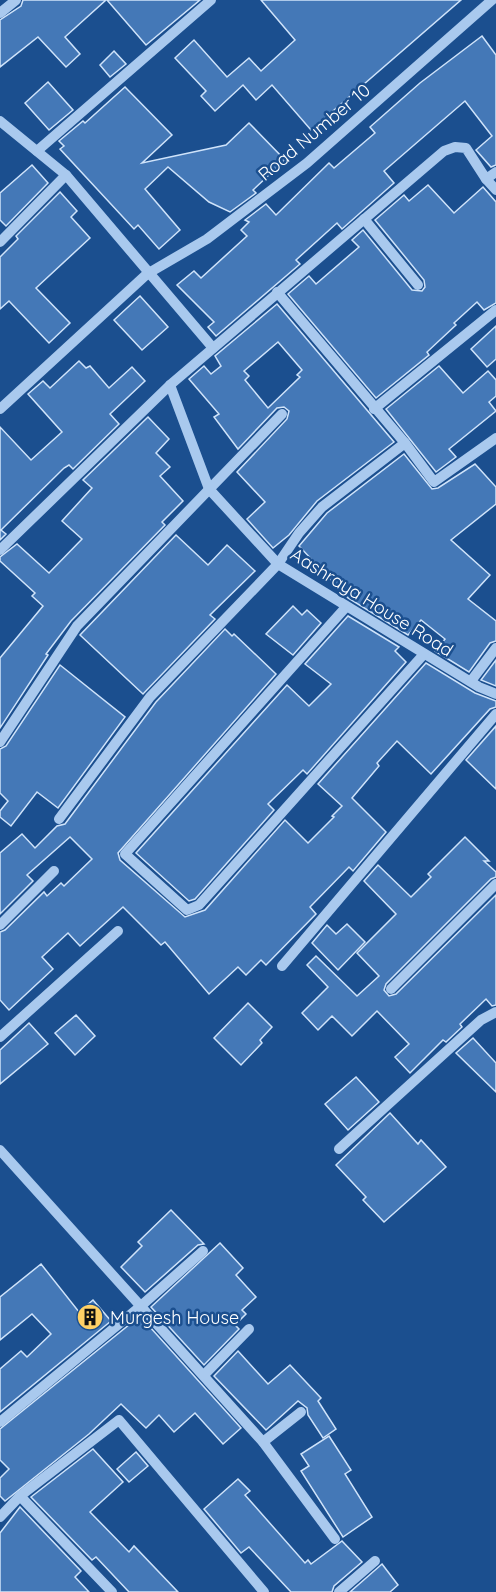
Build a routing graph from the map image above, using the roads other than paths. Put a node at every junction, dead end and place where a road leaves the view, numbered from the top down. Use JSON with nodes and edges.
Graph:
{"nodes":[{"id":1,"x":16,"y":0,"type":"edge"},
{"id":2,"x":211,"y":0,"type":"edge"},
{"id":3,"x":492,"y":0,"type":"edge"},
{"id":4,"x":0,"y":13,"type":"edge"},
{"id":5,"x":0,"y":121,"type":"edge"},
{"id":6,"x":37,"y":151,"type":"junction"},
{"id":7,"x":496,"y":172,"type":"edge"},
{"id":8,"x":66,"y":175,"type":"junction"},
{"id":9,"x":486,"y":179,"type":"junction"},
{"id":10,"x":496,"y":190,"type":"edge"},
{"id":11,"x":364,"y":219,"type":"junction"},
{"id":12,"x":0,"y":242,"type":"edge"},
{"id":13,"x":147,"y":274,"type":"junction"},
{"id":14,"x":418,"y":285,"type":"dead end"},
{"id":15,"x":277,"y":292,"type":"junction"},
{"id":16,"x":496,"y":310,"type":"edge"},
{"id":17,"x":213,"y":348,"type":"junction"},
{"id":18,"x":170,"y":385,"type":"junction"},
{"id":19,"x":374,"y":409,"type":"junction"},
{"id":20,"x":0,"y":410,"type":"edge"},
{"id":21,"x":282,"y":414,"type":"dead end"},
{"id":22,"x":496,"y":438,"type":"edge"},
{"id":23,"x":405,"y":443,"type":"junction"},
{"id":24,"x":209,"y":489,"type":"junction"},
{"id":25,"x":0,"y":550,"type":"edge"},
{"id":26,"x":279,"y":564,"type":"junction"},
{"id":27,"x":346,"y":607,"type":"junction"},
{"id":28,"x":496,"y":648,"type":"edge"},
{"id":29,"x":424,"y":654,"type":"junction"},
{"id":30,"x":471,"y":681,"type":"junction"},
{"id":31,"x":496,"y":694,"type":"edge"},
{"id":32,"x":496,"y":714,"type":"edge"},
{"id":33,"x":0,"y":742,"type":"edge"},
{"id":34,"x":59,"y":819,"type":"dead end"},
{"id":35,"x":54,"y":871,"type":"dead end"},
{"id":36,"x":496,"y":884,"type":"edge"},
{"id":37,"x":0,"y":925,"type":"edge"},
{"id":38,"x":117,"y":931,"type":"dead end"},
{"id":39,"x":282,"y":966,"type":"dead end"},
{"id":40,"x":391,"y":989,"type":"dead end"},
{"id":41,"x":496,"y":1012,"type":"edge"},
{"id":42,"x":0,"y":1037,"type":"edge"},
{"id":43,"x":339,"y":1149,"type":"dead end"},
{"id":44,"x":0,"y":1150,"type":"edge"},
{"id":45,"x":203,"y":1251,"type":"dead end"},
{"id":46,"x":142,"y":1305,"type":"junction"},
{"id":47,"x":249,"y":1329,"type":"dead end"},
{"id":48,"x":204,"y":1375,"type":"junction"},
{"id":49,"x":301,"y":1412,"type":"dead end"},
{"id":50,"x":0,"y":1422,"type":"edge"},
{"id":51,"x":263,"y":1442,"type":"junction"},
{"id":52,"x":20,"y":1496,"type":"junction"},
{"id":53,"x":0,"y":1517,"type":"edge"},
{"id":54,"x":334,"y":1539,"type":"dead end"},
{"id":55,"x":375,"y":1561,"type":"dead end"},
{"id":56,"x":112,"y":1592,"type":"edge"},
{"id":57,"x":264,"y":1592,"type":"edge"},
{"id":58,"x":339,"y":1592,"type":"edge"}],
"edges":[{"from":1,"to":4,"type":"street"},
{"from":2,"to":6,"type":"street"},
{"from":3,"to":13,"type":"street","name":"Road Number 10"},
{"from":5,"to":6,"type":"street"},
{"from":6,"to":8,"type":"street"},
{"from":7,"to":9,"type":"street"},
{"from":8,"to":12,"type":"street"},
{"from":8,"to":13,"type":"street"},
{"from":9,"to":10,"type":"street"},
{"from":9,"to":11,"type":"street"},
{"from":11,"to":14,"type":"street"},
{"from":11,"to":15,"type":"street"},
{"from":13,"to":17,"type":"street"},
{"from":13,"to":20,"type":"street","name":"Road Number 10"},
{"from":15,"to":17,"type":"street"},
{"from":15,"to":19,"type":"street"},
{"from":16,"to":19,"type":"street"},
{"from":17,"to":18,"type":"street"},
{"from":18,"to":24,"type":"street","name":"Aashraya House Road"},
{"from":18,"to":25,"type":"street"},
{"from":19,"to":23,"type":"street"},
{"from":21,"to":24,"type":"street"},
{"from":22,"to":23,"type":"street"},
{"from":23,"to":26,"type":"street"},
{"from":24,"to":26,"type":"street","name":"Aashraya House Road"},
{"from":24,"to":33,"type":"street"},
{"from":26,"to":27,"type":"street","name":"Aashraya House Road"},
{"from":26,"to":34,"type":"street"},
{"from":27,"to":29,"type":"street","name":"Aashraya House Road"},
{"from":27,"to":29,"type":"street"},
{"from":28,"to":30,"type":"street"},
{"from":29,"to":30,"type":"street","name":"Aashraya House Road"},
{"from":30,"to":31,"type":"street","name":"Aashraya House Road"},
{"from":32,"to":39,"type":"street"},
{"from":35,"to":37,"type":"street"},
{"from":36,"to":40,"type":"street"},
{"from":38,"to":42,"type":"street"},
{"from":41,"to":43,"type":"street"},
{"from":44,"to":46,"type":"street"},
{"from":45,"to":46,"type":"street"},
{"from":46,"to":48,"type":"street"},
{"from":46,"to":50,"type":"street"},
{"from":47,"to":48,"type":"street"},
{"from":48,"to":51,"type":"street"},
{"from":49,"to":51,"type":"street"},
{"from":51,"to":54,"type":"street"},
{"from":52,"to":53,"type":"street"},
{"from":52,"to":56,"type":"street"},
{"from":52,"to":57,"type":"street"},
{"from":55,"to":58,"type":"street"}]}
